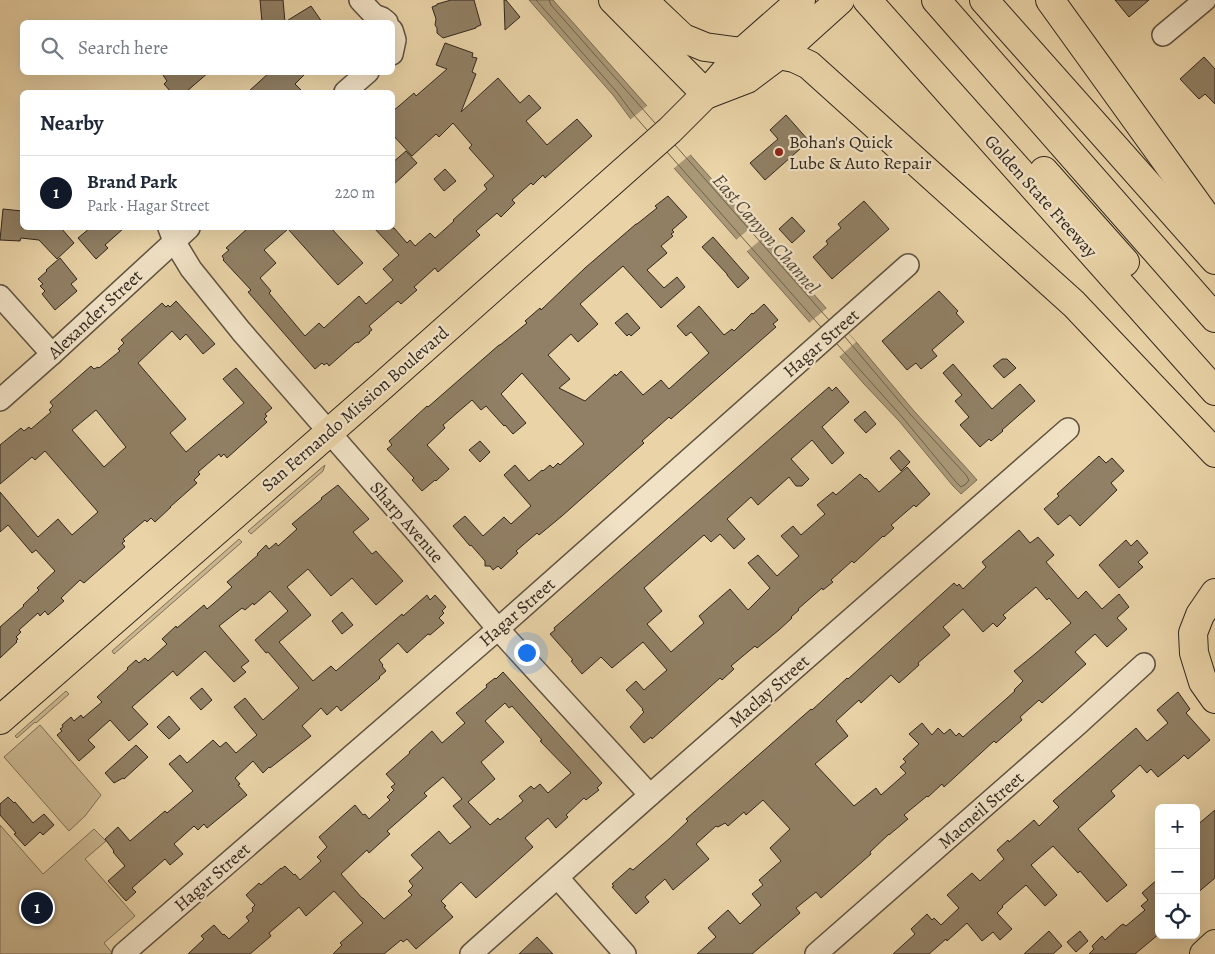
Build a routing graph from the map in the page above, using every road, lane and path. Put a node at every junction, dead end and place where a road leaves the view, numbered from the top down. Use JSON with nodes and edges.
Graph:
{"nodes":[{"id":1,"x":360,"y":0,"type":"edge"},
{"id":2,"x":613,"y":0,"type":"edge"},
{"id":3,"x":643,"y":0,"type":"edge"},
{"id":4,"x":801,"y":0,"type":"edge"},
{"id":5,"x":840,"y":0,"type":"edge"},
{"id":6,"x":936,"y":0,"type":"edge"},
{"id":7,"x":984,"y":0,"type":"edge"},
{"id":8,"x":1050,"y":0,"type":"edge"},
{"id":9,"x":1205,"y":0,"type":"edge"},
{"id":10,"x":879,"y":4,"type":"edge"},
{"id":11,"x":384,"y":20,"type":"edge"},
{"id":12,"x":1163,"y":35,"type":"dead end"},
{"id":13,"x":742,"y":52,"type":"junction"},
{"id":14,"x":779,"y":55,"type":"junction"},
{"id":15,"x":365,"y":75,"type":"edge"},
{"id":16,"x":347,"y":90,"type":"edge"},
{"id":17,"x":706,"y":94,"type":"junction"},
{"id":18,"x":1215,"y":229,"type":"edge"},
{"id":19,"x":177,"y":232,"type":"edge"},
{"id":20,"x":1215,"y":260,"type":"edge"},
{"id":21,"x":908,"y":265,"type":"dead end"},
{"id":22,"x":0,"y":296,"type":"edge"},
{"id":23,"x":1215,"y":318,"type":"edge"},
{"id":24,"x":52,"y":354,"type":"junction"},
{"id":25,"x":1215,"y":365,"type":"edge"},
{"id":26,"x":1215,"y":391,"type":"edge"},
{"id":27,"x":0,"y":400,"type":"edge"},
{"id":28,"x":1068,"y":429,"type":"dead end"},
{"id":29,"x":329,"y":432,"type":"junction"},
{"id":30,"x":1215,"y":453,"type":"edge"},
{"id":31,"x":1215,"y":593,"type":"edge"},
{"id":32,"x":498,"y":629,"type":"junction"},
{"id":33,"x":1144,"y":664,"type":"dead end"},
{"id":34,"x":1215,"y":699,"type":"edge"},
{"id":35,"x":0,"y":720,"type":"edge"},
{"id":36,"x":650,"y":795,"type":"junction"},
{"id":37,"x":558,"y":878,"type":"junction"},
{"id":38,"x":1215,"y":944,"type":"edge"},
{"id":39,"x":123,"y":954,"type":"edge"},
{"id":40,"x":471,"y":954,"type":"edge"},
{"id":41,"x":625,"y":954,"type":"edge"},
{"id":42,"x":816,"y":954,"type":"edge"},
{"id":43,"x":1204,"y":954,"type":"edge"}],
"edges":[{"from":1,"to":11,"type":"street"},
{"from":2,"to":17,"type":"main road"},
{"from":3,"to":13,"type":"main road"},
{"from":4,"to":13,"type":"main road","name":"San Fernando Mission Boulevard"},
{"from":5,"to":14,"type":"main road","name":"San Fernando Mission Boulevard"},
{"from":6,"to":23,"type":"main road"},
{"from":7,"to":20,"type":"main road"},
{"from":8,"to":18,"type":"main road"},
{"from":9,"to":12,"type":"street"},
{"from":10,"to":25,"type":"main road"},
{"from":10,"to":26,"type":"main road","name":"Golden State Freeway"},
{"from":13,"to":17,"type":"main road","name":"San Fernando Mission Boulevard"},
{"from":14,"to":17,"type":"main road","name":"San Fernando Mission Boulevard"},
{"from":14,"to":30,"type":"main road"},
{"from":15,"to":16,"type":"street"},
{"from":17,"to":29,"type":"main road","name":"San Fernando Mission Boulevard"},
{"from":19,"to":24,"type":"street","name":"Alexander Street"},
{"from":19,"to":29,"type":"street","name":"Sharp Avenue"},
{"from":21,"to":32,"type":"street","name":"Hagar Street"},
{"from":22,"to":24,"type":"street"},
{"from":24,"to":27,"type":"street","name":"Alexander Street"},
{"from":28,"to":36,"type":"street","name":"Maclay Street"},
{"from":29,"to":32,"type":"street","name":"Sharp Avenue"},
{"from":29,"to":35,"type":"main road","name":"San Fernando Mission Boulevard"},
{"from":31,"to":34,"type":"main road"},
{"from":32,"to":36,"type":"street","name":"Sharp Avenue"},
{"from":32,"to":39,"type":"street","name":"Hagar Street"},
{"from":33,"to":42,"type":"street","name":"Macneil Street"},
{"from":36,"to":37,"type":"street","name":"Maclay Street"},
{"from":37,"to":40,"type":"street","name":"Maclay Street"},
{"from":37,"to":41,"type":"street"},
{"from":38,"to":43,"type":"main road"}]}
